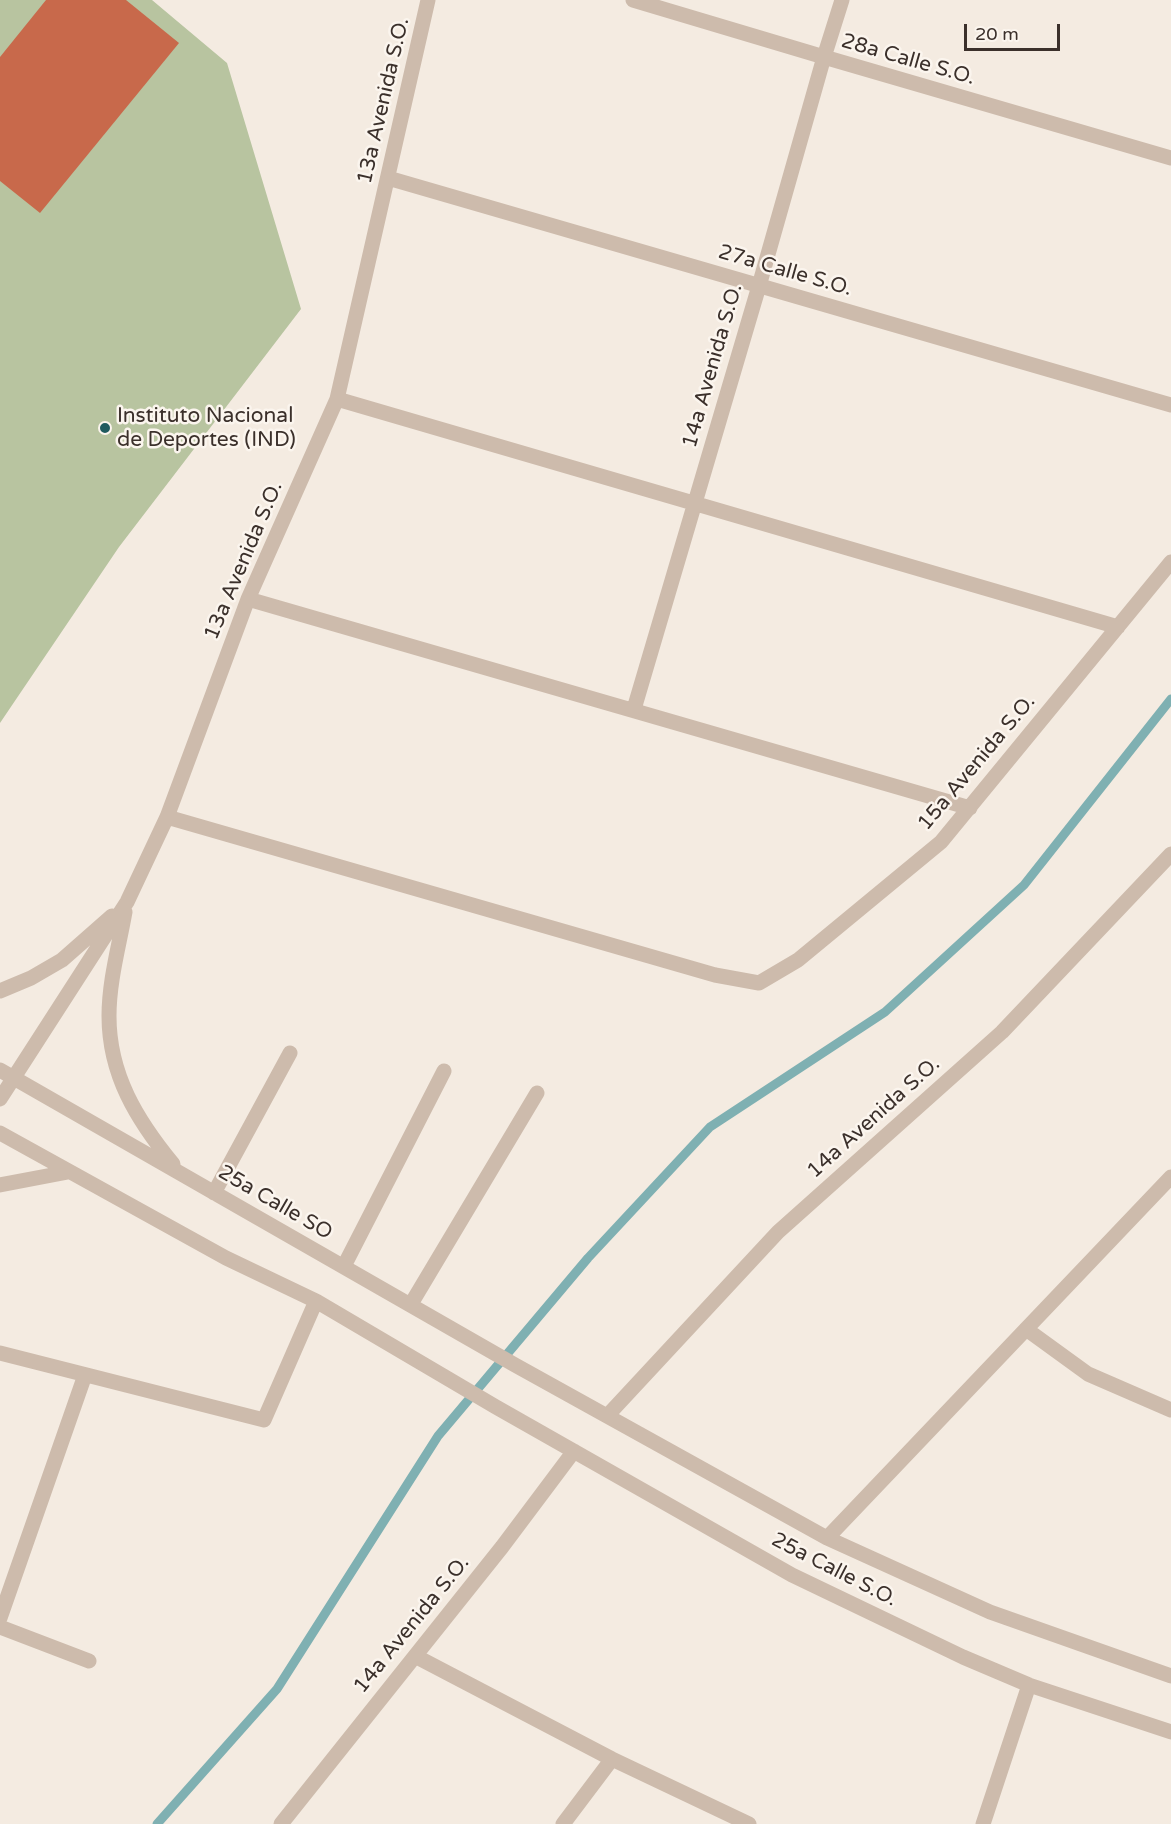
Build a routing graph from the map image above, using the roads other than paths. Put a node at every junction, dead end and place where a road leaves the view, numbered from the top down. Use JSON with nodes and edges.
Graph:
{"nodes":[{"id":1,"x":428,"y":0,"type":"edge"},
{"id":2,"x":633,"y":0,"type":"edge"},
{"id":3,"x":842,"y":0,"type":"edge"},
{"id":4,"x":824,"y":57,"type":"junction"},
{"id":5,"x":1171,"y":158,"type":"edge"},
{"id":6,"x":388,"y":177,"type":"junction"},
{"id":7,"x":759,"y":286,"type":"junction"},
{"id":8,"x":337,"y":399,"type":"junction"},
{"id":9,"x":1171,"y":405,"type":"edge"},
{"id":10,"x":695,"y":503,"type":"junction"},
{"id":11,"x":1171,"y":562,"type":"edge"},
{"id":12,"x":248,"y":599,"type":"junction"},
{"id":13,"x":1118,"y":627,"type":"junction"},
{"id":14,"x":634,"y":709,"type":"junction"},
{"id":15,"x":969,"y":808,"type":"junction"},
{"id":16,"x":167,"y":817,"type":"junction"},
{"id":17,"x":1171,"y":854,"type":"edge"},
{"id":18,"x":127,"y":902,"type":"junction"},
{"id":19,"x":0,"y":991,"type":"edge"},
{"id":20,"x":290,"y":1053,"type":"dead end"},
{"id":21,"x":0,"y":1070,"type":"edge"},
{"id":22,"x":444,"y":1071,"type":"dead end"},
{"id":23,"x":14,"y":1078,"type":"junction"},
{"id":24,"x":537,"y":1093,"type":"dead end"},
{"id":25,"x":0,"y":1099,"type":"edge"},
{"id":26,"x":0,"y":1132,"type":"edge"},
{"id":27,"x":68,"y":1172,"type":"junction"},
{"id":28,"x":181,"y":1173,"type":"junction"},
{"id":29,"x":1171,"y":1177,"type":"edge"},
{"id":30,"x":0,"y":1185,"type":"edge"},
{"id":31,"x":214,"y":1193,"type":"junction"},
{"id":32,"x":344,"y":1266,"type":"junction"},
{"id":33,"x":316,"y":1301,"type":"junction"},
{"id":34,"x":411,"y":1304,"type":"junction"},
{"id":35,"x":1026,"y":1329,"type":"junction"},
{"id":36,"x":0,"y":1353,"type":"edge"},
{"id":37,"x":514,"y":1365,"type":"joint"},
{"id":38,"x":85,"y":1375,"type":"junction"},
{"id":39,"x":1171,"y":1410,"type":"edge"},
{"id":40,"x":607,"y":1416,"type":"junction"},
{"id":41,"x":574,"y":1451,"type":"junction"},
{"id":42,"x":827,"y":1538,"type":"junction"},
{"id":43,"x":0,"y":1618,"type":"edge"},
{"id":44,"x":0,"y":1627,"type":"edge"},
{"id":45,"x":415,"y":1656,"type":"junction"},
{"id":46,"x":89,"y":1661,"type":"dead end"},
{"id":47,"x":1171,"y":1676,"type":"edge"},
{"id":48,"x":1029,"y":1685,"type":"junction"},
{"id":49,"x":1171,"y":1732,"type":"edge"},
{"id":50,"x":612,"y":1759,"type":"junction"},
{"id":51,"x":281,"y":1824,"type":"edge"},
{"id":52,"x":563,"y":1824,"type":"edge"},
{"id":53,"x":749,"y":1824,"type":"edge"},
{"id":54,"x":983,"y":1824,"type":"edge"}],
"edges":[{"from":1,"to":6,"type":"street","name":"13a Avenida S.O."},
{"from":2,"to":4,"type":"street","name":"28a Calle S.O."},
{"from":3,"to":4,"type":"street","name":"14a Avenida S.O."},
{"from":4,"to":5,"type":"street","name":"28a Calle S.O."},
{"from":4,"to":7,"type":"street","name":"14a Avenida S.O."},
{"from":6,"to":7,"type":"street","name":"27a Calle S.O."},
{"from":6,"to":8,"type":"street","name":"13a Avenida S.O."},
{"from":7,"to":9,"type":"street","name":"27a Calle S.O."},
{"from":7,"to":10,"type":"street","name":"14a Avenida S.O."},
{"from":8,"to":10,"type":"street"},
{"from":8,"to":12,"type":"street","name":"13a Avenida S.O."},
{"from":10,"to":13,"type":"street"},
{"from":10,"to":14,"type":"street","name":"14a Avenida S.O."},
{"from":11,"to":13,"type":"street","name":"15a Avenida S.O."},
{"from":12,"to":14,"type":"street"},
{"from":12,"to":16,"type":"street","name":"13a Avenida S.O."},
{"from":13,"to":15,"type":"street","name":"15a Avenida S.O."},
{"from":14,"to":15,"type":"street"},
{"from":15,"to":16,"type":"street","name":"15a Avenida S.O."},
{"from":16,"to":18,"type":"street","name":"13a Avenida S.O."},
{"from":17,"to":40,"type":"street","name":"14a Avenida S.O."},
{"from":18,"to":19,"type":"street"},
{"from":18,"to":23,"type":"street","name":"13a Avenida S.O."},
{"from":18,"to":28,"type":"street"},
{"from":20,"to":31,"type":"street"},
{"from":21,"to":23,"type":"street"},
{"from":22,"to":32,"type":"street"},
{"from":23,"to":25,"type":"street","name":"13a Avenida S.O."},
{"from":23,"to":28,"type":"street","name":"25a Calle SO"},
{"from":24,"to":34,"type":"street"},
{"from":26,"to":27,"type":"street"},
{"from":27,"to":30,"type":"street"},
{"from":27,"to":33,"type":"street"},
{"from":28,"to":31,"type":"street","name":"25a Calle SO"},
{"from":29,"to":35,"type":"street"},
{"from":31,"to":32,"type":"street","name":"25a Calle SO"},
{"from":32,"to":34,"type":"street","name":"25a Calle SO"},
{"from":33,"to":38,"type":"street"},
{"from":33,"to":41,"type":"street","name":"25a Calle S.O."},
{"from":34,"to":37,"type":"street","name":"25a Calle SO"},
{"from":35,"to":39,"type":"street"},
{"from":35,"to":42,"type":"street"},
{"from":36,"to":38,"type":"street"},
{"from":37,"to":40,"type":"street","name":"25a Calle S.O."},
{"from":38,"to":43,"type":"street"},
{"from":40,"to":42,"type":"street","name":"25a Calle S.O."},
{"from":41,"to":45,"type":"street","name":"14a Avenida S.O."},
{"from":41,"to":48,"type":"street","name":"25a Calle S.O."},
{"from":42,"to":47,"type":"street","name":"25a Calle S.O."},
{"from":44,"to":46,"type":"street"},
{"from":45,"to":50,"type":"street"},
{"from":45,"to":51,"type":"street","name":"14a Avenida S.O."},
{"from":48,"to":49,"type":"street","name":"25a Calle S.O."},
{"from":48,"to":54,"type":"street"},
{"from":50,"to":52,"type":"street"},
{"from":50,"to":53,"type":"street"}]}
